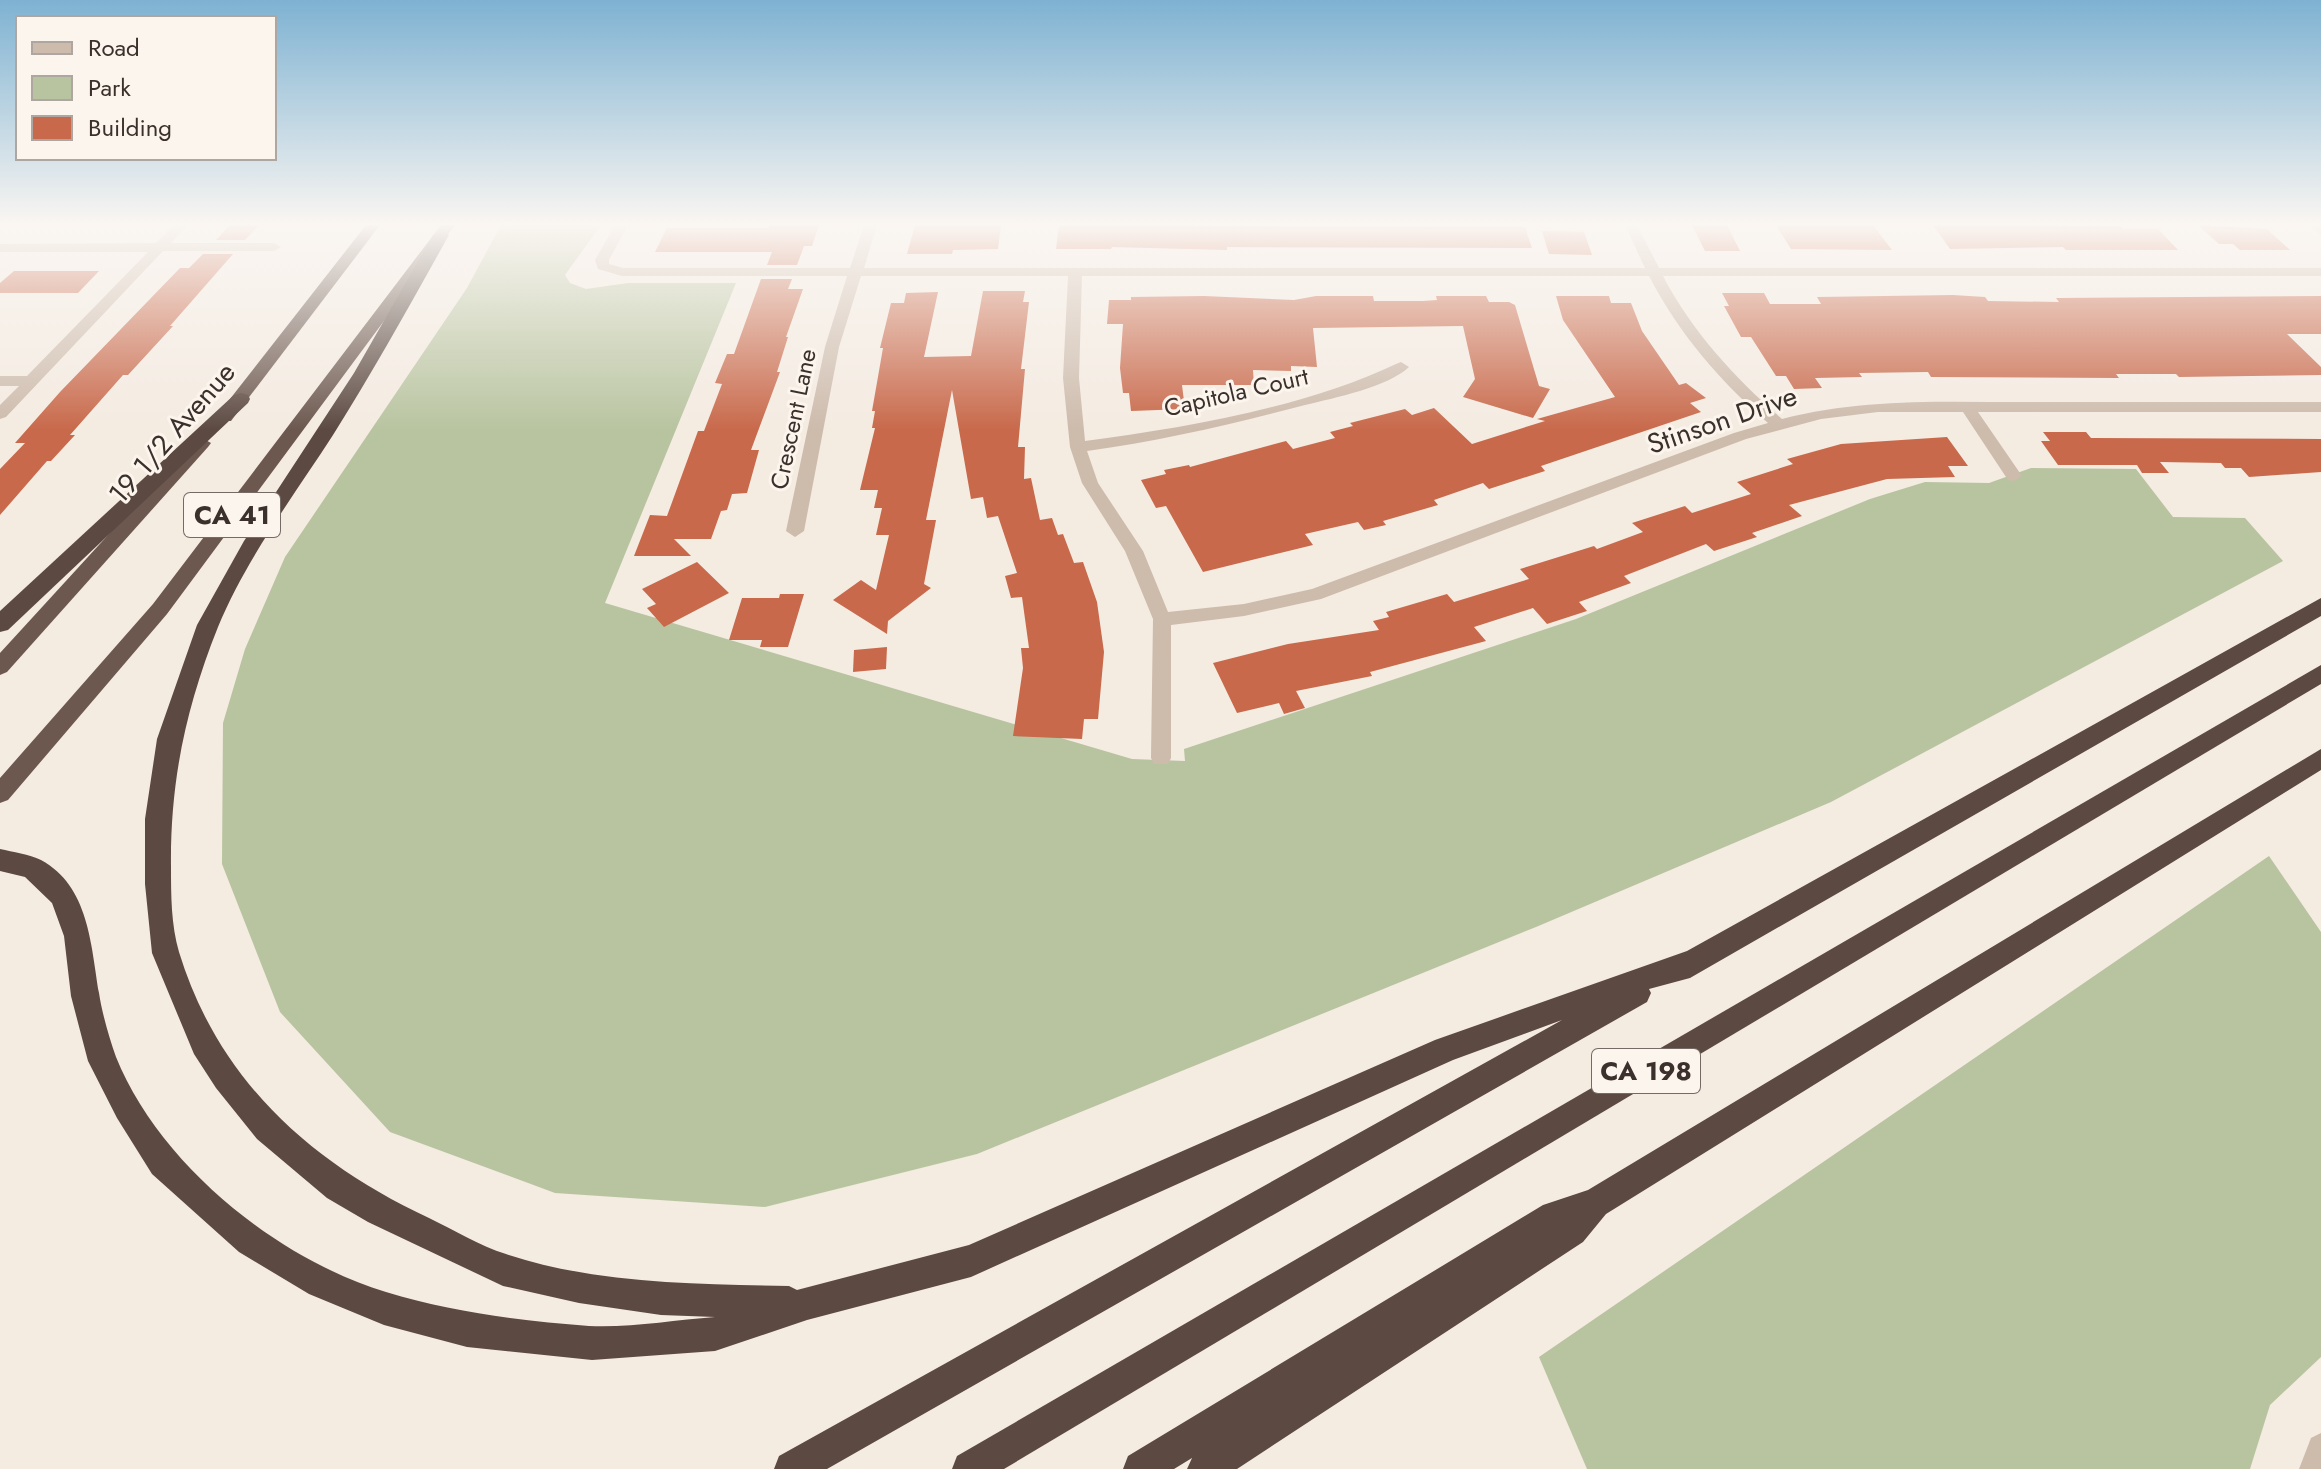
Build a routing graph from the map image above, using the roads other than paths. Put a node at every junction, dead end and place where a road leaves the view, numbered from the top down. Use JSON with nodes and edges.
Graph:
{"nodes":[{"id":1,"x":116,"y":294,"type":"edge"},
{"id":2,"x":321,"y":294,"type":"edge"},
{"id":3,"x":396,"y":294,"type":"edge"},
{"id":4,"x":408,"y":294,"type":"edge"},
{"id":5,"x":849,"y":294,"type":"edge"},
{"id":6,"x":1074,"y":294,"type":"edge"},
{"id":7,"x":1667,"y":294,"type":"edge"},
{"id":8,"x":1401,"y":367,"type":"dead end"},
{"id":9,"x":0,"y":381,"type":"edge"},
{"id":10,"x":33,"y":381,"type":"junction"},
{"id":11,"x":241,"y":399,"type":"junction"},
{"id":12,"x":1966,"y":405,"type":"junction"},
{"id":13,"x":2321,"y":407,"type":"edge"},
{"id":14,"x":0,"y":414,"type":"edge"},
{"id":15,"x":1778,"y":424,"type":"junction"},
{"id":16,"x":1078,"y":447,"type":"junction"},
{"id":17,"x":2014,"y":476,"type":"dead end"},
{"id":18,"x":795,"y":531,"type":"dead end"},
{"id":19,"x":2321,"y":606,"type":"edge"},
{"id":20,"x":1162,"y":619,"type":"junction"},
{"id":21,"x":0,"y":624,"type":"edge"},
{"id":22,"x":0,"y":667,"type":"edge"},
{"id":23,"x":2321,"y":673,"type":"edge"},
{"id":24,"x":1161,"y":758,"type":"dead end"},
{"id":25,"x":2321,"y":758,"type":"edge"},
{"id":26,"x":0,"y":794,"type":"edge"},
{"id":27,"x":0,"y":860,"type":"edge"},
{"id":28,"x":1693,"y":961,"type":"junction"},
{"id":29,"x":1595,"y":1203,"type":"junction"},
{"id":30,"x":807,"y":1303,"type":"junction"},
{"id":31,"x":2321,"y":1448,"type":"edge"},
{"id":32,"x":792,"y":1469,"type":"edge"},
{"id":33,"x":970,"y":1469,"type":"edge"},
{"id":34,"x":1141,"y":1469,"type":"edge"},
{"id":35,"x":1205,"y":1469,"type":"edge"},
{"id":36,"x":2314,"y":1469,"type":"edge"}],
"edges":[{"from":1,"to":10,"type":"street"},
{"from":2,"to":11,"type":"highway","name":"19 1/2 Avenue","number":"CA 41"},
{"from":3,"to":26,"type":"highway","number":"CA 41"},
{"from":4,"to":30,"type":"highway"},
{"from":5,"to":18,"type":"street","name":"Crescent Lane"},
{"from":6,"to":16,"type":"street"},
{"from":7,"to":15,"type":"street"},
{"from":8,"to":16,"type":"street","name":"Capitola Court"},
{"from":9,"to":10,"type":"street"},
{"from":10,"to":14,"type":"street"},
{"from":11,"to":21,"type":"highway"},
{"from":11,"to":22,"type":"highway","name":"19 1/2 Avenue","number":"CA 41"},
{"from":12,"to":13,"type":"street","name":"Stinson Drive"},
{"from":12,"to":15,"type":"street","name":"Stinson Drive"},
{"from":12,"to":17,"type":"street"},
{"from":15,"to":20,"type":"street","name":"Stinson Drive"},
{"from":16,"to":20,"type":"street"},
{"from":19,"to":28,"type":"highway","number":"CA 198"},
{"from":20,"to":24,"type":"street"},
{"from":23,"to":33,"type":"highway","number":"CA 198"},
{"from":25,"to":29,"type":"highway","number":"CA 198"},
{"from":27,"to":30,"type":"highway"},
{"from":28,"to":30,"type":"highway"},
{"from":28,"to":32,"type":"highway","number":"CA 198"},
{"from":29,"to":34,"type":"highway","number":"CA 198"},
{"from":29,"to":35,"type":"highway"},
{"from":31,"to":36,"type":"street"}]}
